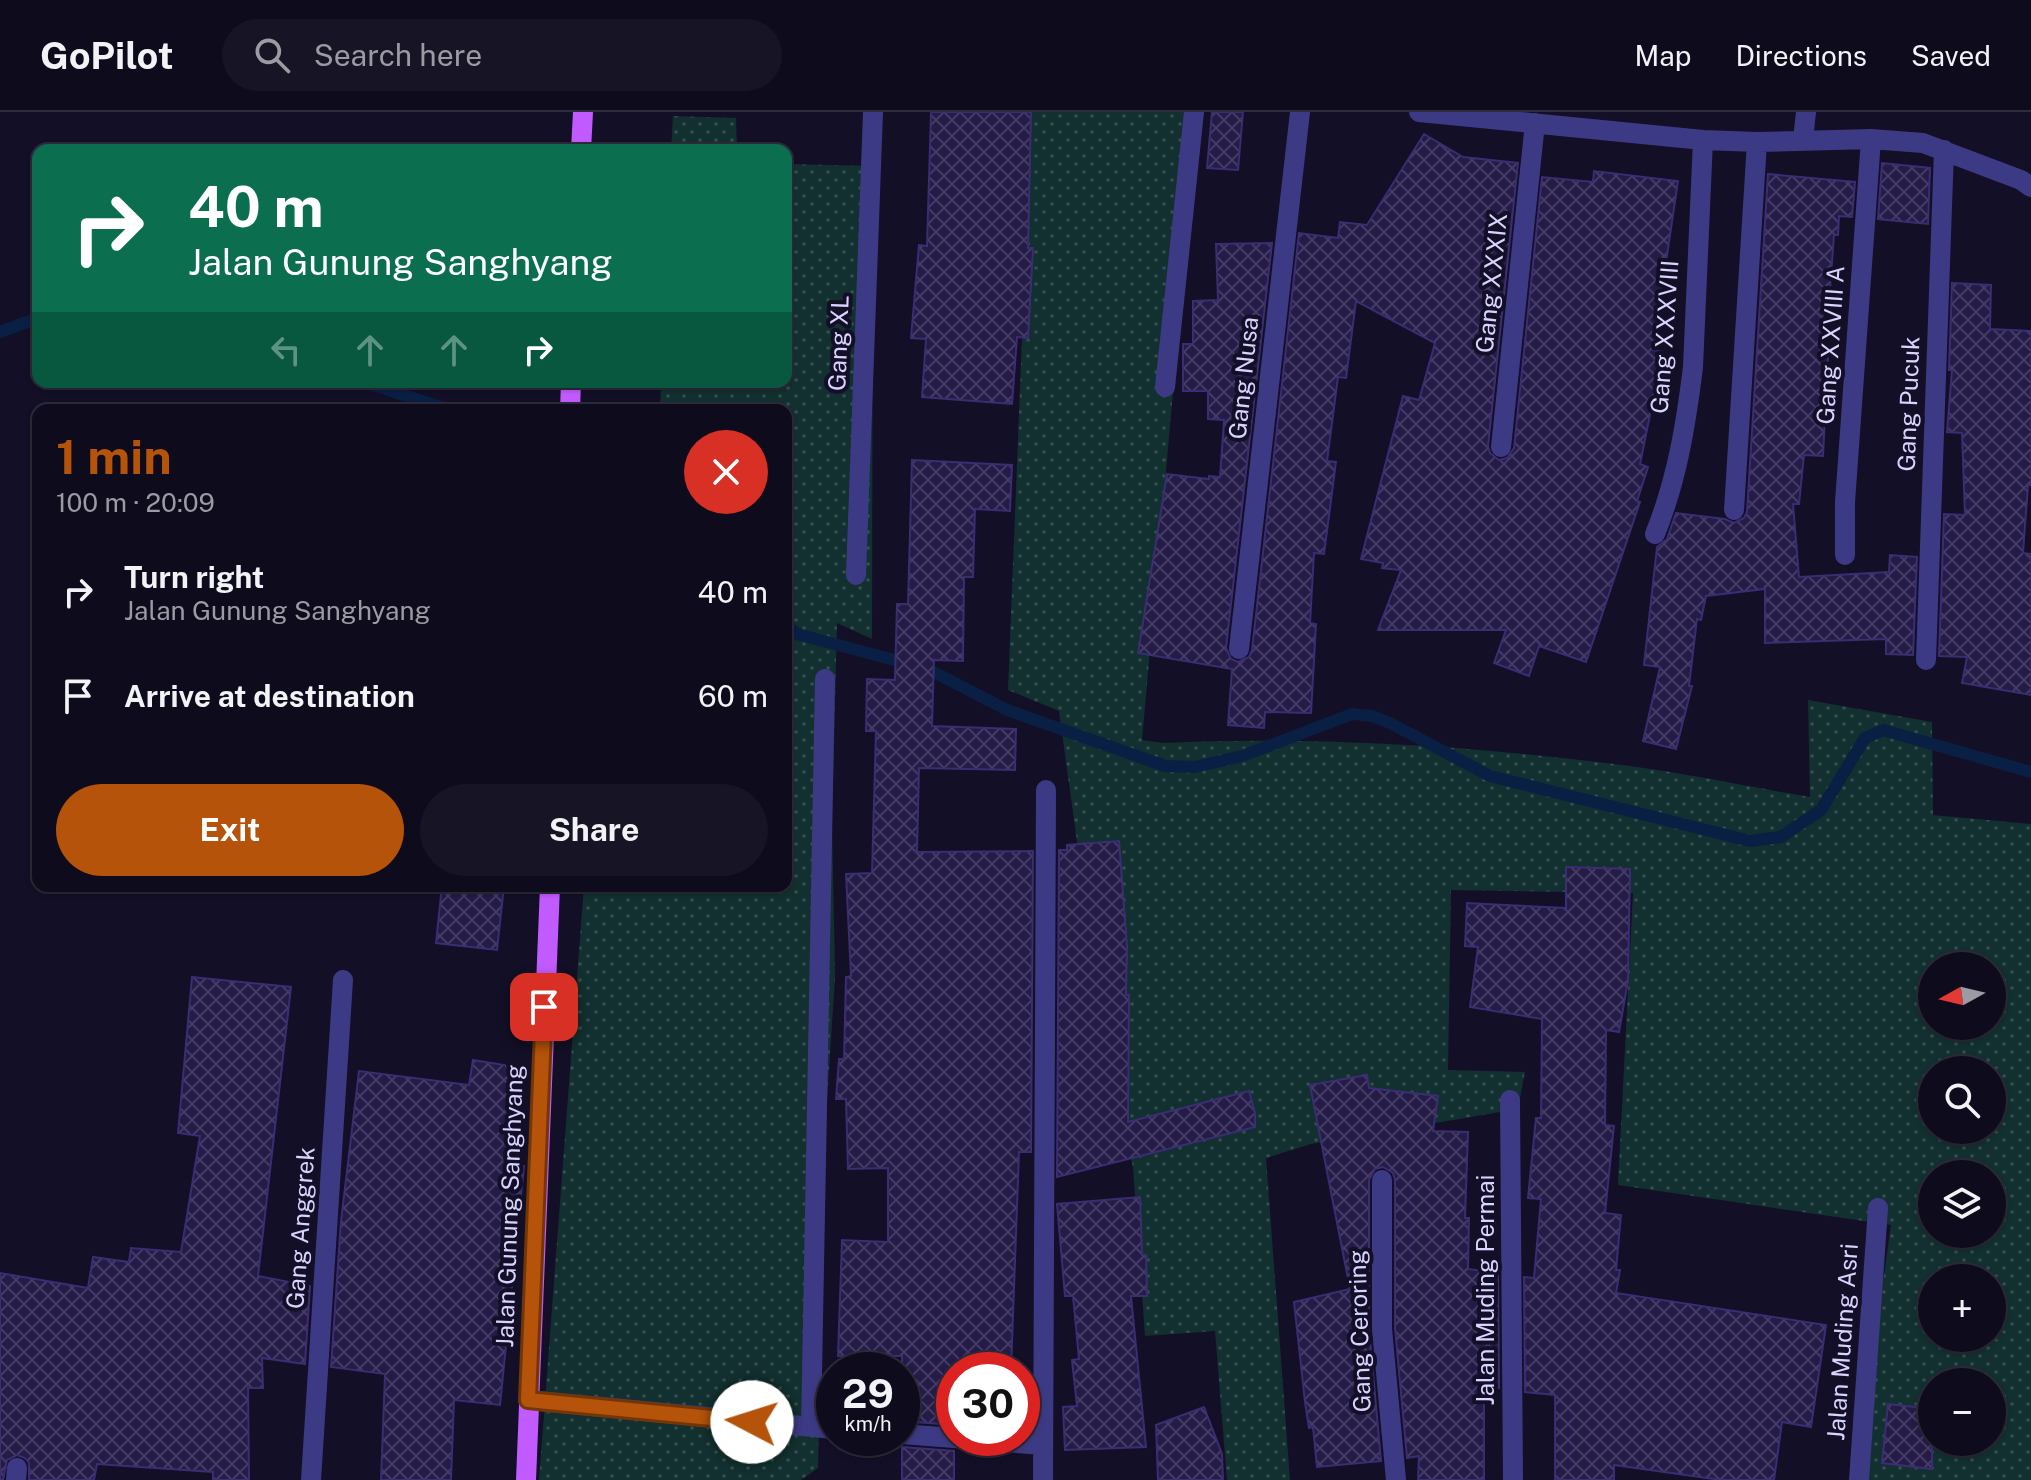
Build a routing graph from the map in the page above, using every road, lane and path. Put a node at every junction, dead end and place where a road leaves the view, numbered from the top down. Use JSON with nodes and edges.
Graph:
{"nodes":[{"id":1,"x":583,"y":112,"type":"edge"},
{"id":2,"x":873,"y":112,"type":"edge"},
{"id":3,"x":1194,"y":112,"type":"edge"},
{"id":4,"x":1300,"y":112,"type":"edge"},
{"id":5,"x":1419,"y":112,"type":"edge"},
{"id":6,"x":1806,"y":112,"type":"edge"},
{"id":7,"x":1535,"y":123,"type":"junction"},
{"id":8,"x":1871,"y":139,"type":"junction"},
{"id":9,"x":1703,"y":140,"type":"junction"},
{"id":10,"x":1803,"y":140,"type":"junction"},
{"id":11,"x":1757,"y":142,"type":"junction"},
{"id":12,"x":581,"y":144,"type":"edge"},
{"id":13,"x":1944,"y":150,"type":"junction"},
{"id":14,"x":2031,"y":187,"type":"edge"},
{"id":15,"x":1165,"y":387,"type":"dead end"},
{"id":16,"x":1501,"y":447,"type":"dead end"},
{"id":17,"x":1734,"y":510,"type":"dead end"},
{"id":18,"x":1655,"y":534,"type":"dead end"},
{"id":19,"x":1845,"y":555,"type":"dead end"},
{"id":20,"x":856,"y":575,"type":"dead end"},
{"id":21,"x":1239,"y":649,"type":"dead end"},
{"id":22,"x":1926,"y":660,"type":"dead end"},
{"id":23,"x":825,"y":679,"type":"dead end"},
{"id":24,"x":1046,"y":790,"type":"dead end"},
{"id":25,"x":550,"y":892,"type":"edge"},
{"id":26,"x":343,"y":980,"type":"dead end"},
{"id":27,"x":1510,"y":1100,"type":"dead end"},
{"id":28,"x":1382,"y":1180,"type":"dead end"},
{"id":29,"x":1878,"y":1208,"type":"dead end"},
{"id":30,"x":528,"y":1400,"type":"junction"},
{"id":31,"x":811,"y":1427,"type":"junction"},
{"id":32,"x":816,"y":1427,"type":"edge"},
{"id":33,"x":920,"y":1435,"type":"edge"},
{"id":34,"x":1043,"y":1445,"type":"junction"},
{"id":35,"x":311,"y":1480,"type":"edge"},
{"id":36,"x":526,"y":1480,"type":"edge"},
{"id":37,"x":1043,"y":1480,"type":"edge"},
{"id":38,"x":1396,"y":1480,"type":"edge"},
{"id":39,"x":1513,"y":1480,"type":"edge"},
{"id":40,"x":1859,"y":1480,"type":"edge"}],
"edges":[{"from":1,"to":12,"type":"main road"},
{"from":2,"to":20,"type":"street","name":"Gang XL"},
{"from":3,"to":15,"type":"street"},
{"from":4,"to":21,"type":"street","name":"Gang Nusa"},
{"from":5,"to":7,"type":"street"},
{"from":6,"to":10,"type":"street"},
{"from":7,"to":9,"type":"street"},
{"from":7,"to":16,"type":"street","name":"Gang XXXIX"},
{"from":8,"to":10,"type":"street"},
{"from":8,"to":13,"type":"street"},
{"from":8,"to":19,"type":"street","name":"Gang XXVIII A"},
{"from":9,"to":11,"type":"street"},
{"from":9,"to":18,"type":"street","name":"Gang XXXVIII"},
{"from":10,"to":11,"type":"street"},
{"from":11,"to":17,"type":"street"},
{"from":13,"to":14,"type":"street"},
{"from":13,"to":22,"type":"street","name":"Gang Pucuk"},
{"from":23,"to":31,"type":"street"},
{"from":24,"to":34,"type":"street"},
{"from":25,"to":30,"type":"main road","name":"Jalan Gunung Sanghyang"},
{"from":26,"to":35,"type":"street","name":"Gang Anggrek"},
{"from":27,"to":39,"type":"street","name":"Jalan Muding Permai"},
{"from":28,"to":38,"type":"street","name":"Gang Ceroring"},
{"from":29,"to":40,"type":"street","name":"Jalan Muding Asri"},
{"from":30,"to":31,"type":"street"},
{"from":30,"to":36,"type":"main road","name":"Jalan Gunung Sanghyang"},
{"from":31,"to":32,"type":"street"},
{"from":33,"to":34,"type":"street"},
{"from":34,"to":37,"type":"street"}]}
